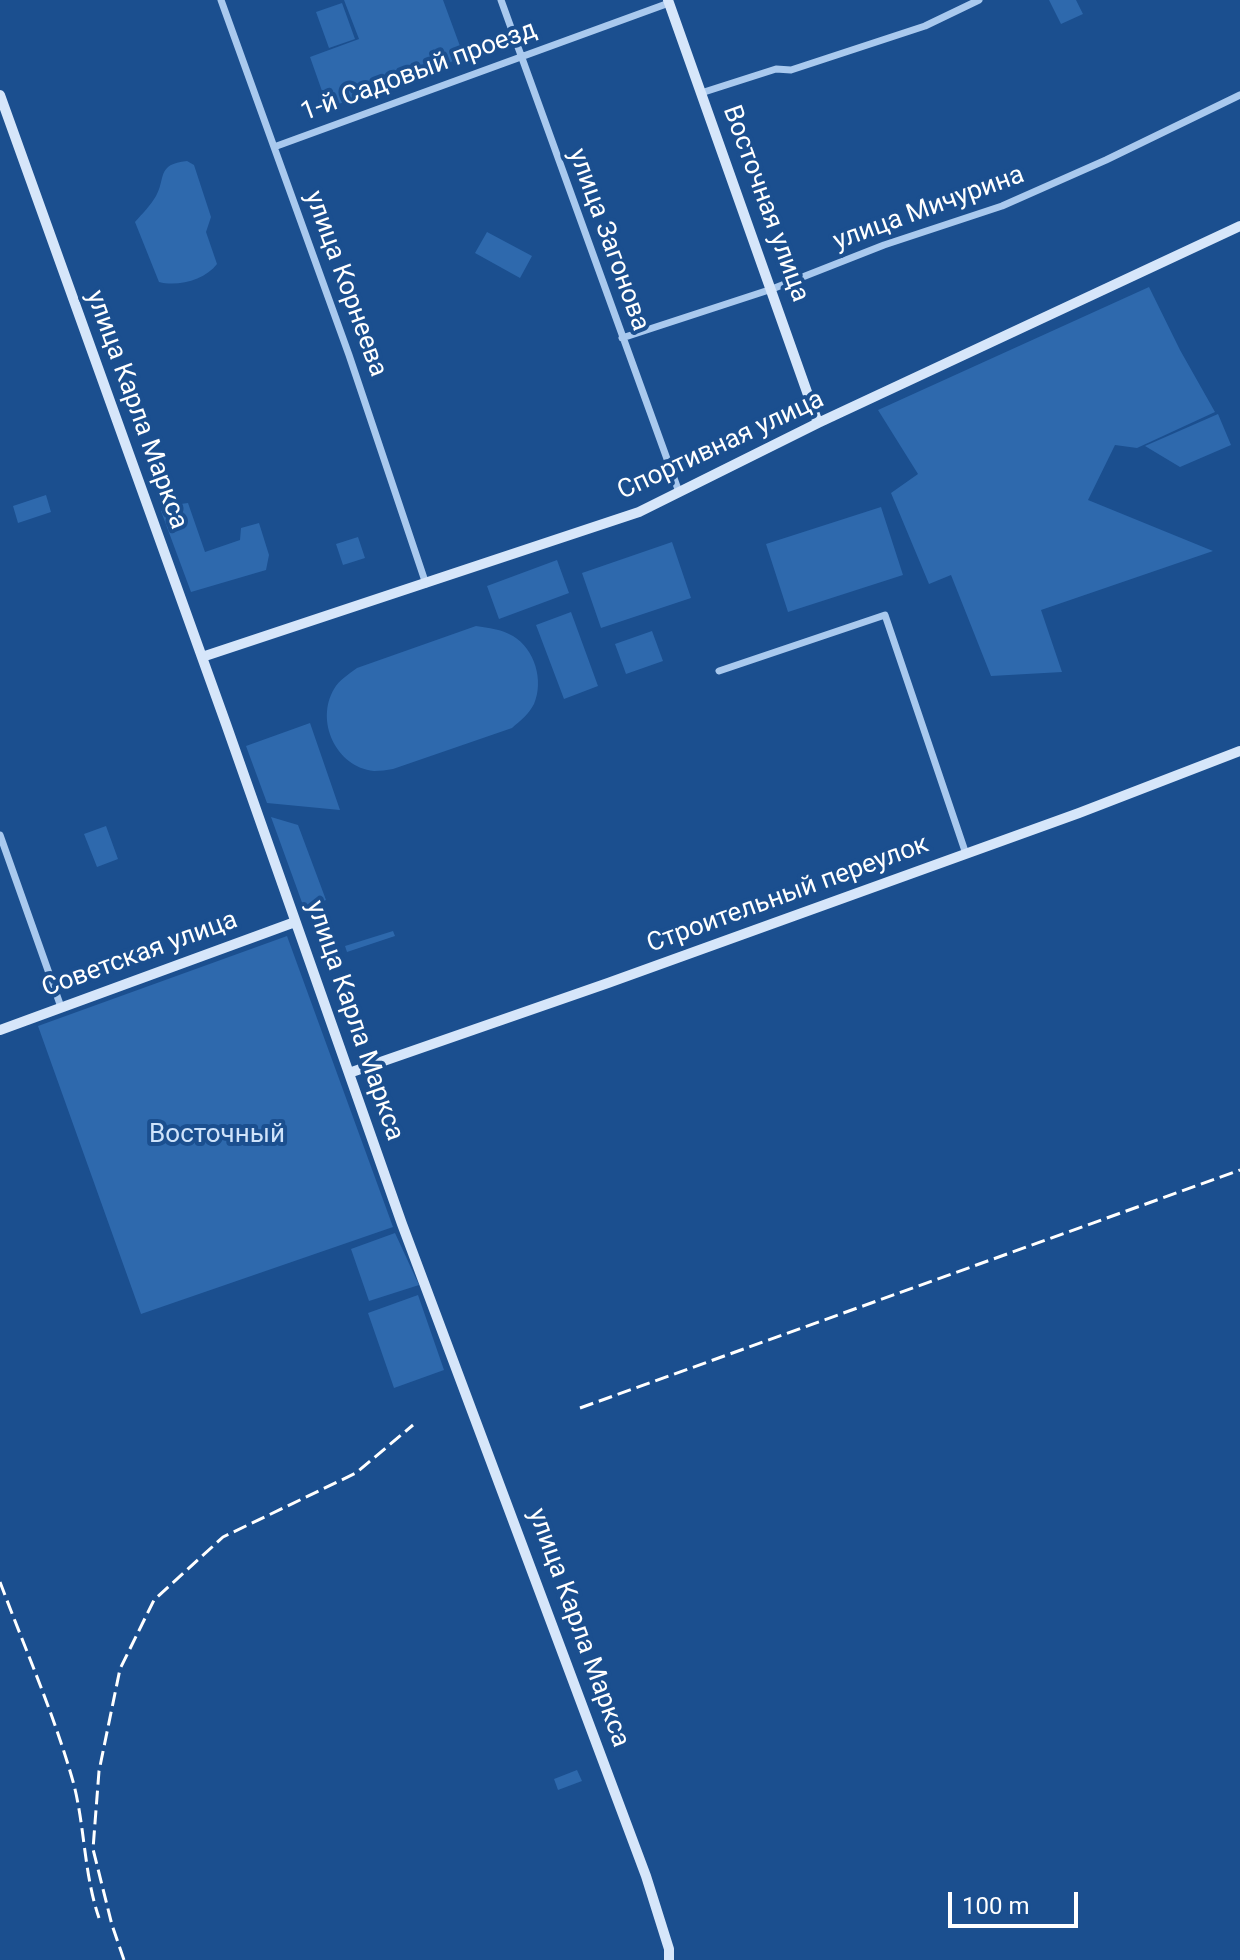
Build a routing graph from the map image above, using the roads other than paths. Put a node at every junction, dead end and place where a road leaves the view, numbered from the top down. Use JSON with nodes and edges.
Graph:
{"nodes":[{"id":1,"x":221,"y":0,"type":"edge"},
{"id":2,"x":501,"y":0,"type":"edge"},
{"id":3,"x":979,"y":0,"type":"edge"},
{"id":4,"x":668,"y":2,"type":"edge"},
{"id":5,"x":521,"y":55,"type":"junction"},
{"id":6,"x":701,"y":93,"type":"junction"},
{"id":7,"x":0,"y":95,"type":"edge"},
{"id":8,"x":1240,"y":95,"type":"edge"},
{"id":9,"x":274,"y":147,"type":"junction"},
{"id":10,"x":1240,"y":226,"type":"edge"},
{"id":11,"x":772,"y":289,"type":"junction"},
{"id":12,"x":622,"y":338,"type":"junction"},
{"id":13,"x":818,"y":423,"type":"junction"},
{"id":14,"x":679,"y":492,"type":"junction"},
{"id":15,"x":426,"y":584,"type":"junction"},
{"id":16,"x":202,"y":657,"type":"junction"},
{"id":17,"x":719,"y":671,"type":"dead end"},
{"id":18,"x":1240,"y":753,"type":"edge"},
{"id":19,"x":0,"y":835,"type":"edge"},
{"id":20,"x":966,"y":854,"type":"junction"},
{"id":21,"x":295,"y":922,"type":"junction"},
{"id":22,"x":61,"y":1007,"type":"junction"},
{"id":23,"x":0,"y":1030,"type":"edge"},
{"id":24,"x":349,"y":1073,"type":"junction"},
{"id":25,"x":669,"y":1960,"type":"edge"}],
"edges":[{"from":1,"to":9,"type":"street","name":"улица Корнеева"},
{"from":2,"to":5,"type":"street","name":"улица Загонова"},
{"from":3,"to":6,"type":"street"},
{"from":4,"to":5,"type":"street","name":"1-й Садовый проезд"},
{"from":4,"to":6,"type":"street","name":"Восточная улица"},
{"from":5,"to":9,"type":"street","name":"1-й Садовый проезд"},
{"from":5,"to":12,"type":"street","name":"улица Загонова"},
{"from":6,"to":11,"type":"street","name":"Восточная улица"},
{"from":7,"to":16,"type":"street","name":"улица Карла Маркса"},
{"from":8,"to":11,"type":"street","name":"улица Мичурина"},
{"from":9,"to":15,"type":"street","name":"улица Корнеева"},
{"from":10,"to":13,"type":"street","name":"Спортивная улица"},
{"from":11,"to":12,"type":"street","name":"улица Мичурина"},
{"from":11,"to":13,"type":"street","name":"Восточная улица"},
{"from":12,"to":14,"type":"street","name":"улица Загонова"},
{"from":13,"to":14,"type":"street","name":"Спортивная улица"},
{"from":14,"to":15,"type":"street","name":"Спортивная улица"},
{"from":15,"to":16,"type":"street","name":"Спортивная улица"},
{"from":16,"to":21,"type":"street","name":"улица Карла Маркса"},
{"from":17,"to":20,"type":"street"},
{"from":18,"to":20,"type":"street","name":"Строительный переулок"},
{"from":19,"to":22,"type":"street"},
{"from":20,"to":24,"type":"street","name":"Строительный переулок"},
{"from":21,"to":22,"type":"street","name":"Советская улица"},
{"from":21,"to":24,"type":"street","name":"улица Карла Маркса"},
{"from":22,"to":23,"type":"street","name":"Советская улица"},
{"from":24,"to":25,"type":"street","name":"улица Карла Маркса"}]}
